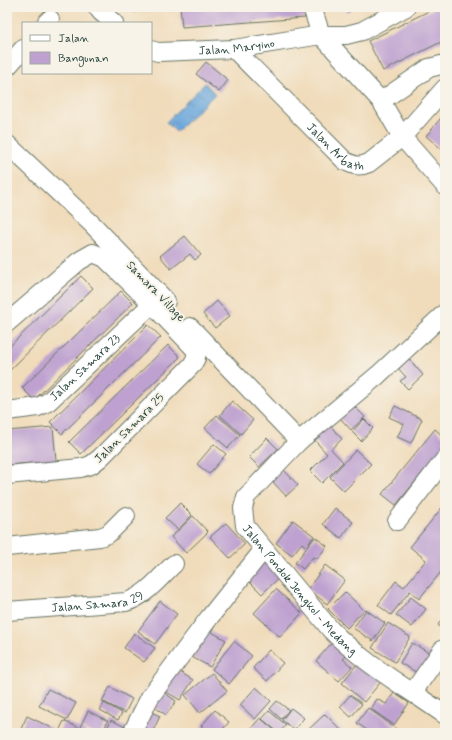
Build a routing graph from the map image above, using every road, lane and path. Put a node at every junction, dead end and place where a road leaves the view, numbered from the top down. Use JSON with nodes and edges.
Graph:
{"nodes":[{"id":1,"x":97,"y":7,"type":"edge"},
{"id":2,"x":312,"y":7,"type":"edge"},
{"id":3,"x":406,"y":7,"type":"edge"},
{"id":4,"x":113,"y":22,"type":"edge"},
{"id":5,"x":321,"y":35,"type":"junction"},
{"id":6,"x":234,"y":49,"type":"junction"},
{"id":7,"x":22,"y":50,"type":"edge"},
{"id":8,"x":152,"y":50,"type":"edge"},
{"id":9,"x":445,"y":64,"type":"edge"},
{"id":10,"x":7,"y":67,"type":"edge"},
{"id":11,"x":445,"y":88,"type":"edge"},
{"id":12,"x":381,"y":101,"type":"junction"},
{"id":13,"x":402,"y":137,"type":"junction"},
{"id":14,"x":7,"y":144,"type":"edge"},
{"id":15,"x":445,"y":186,"type":"edge"},
{"id":16,"x":152,"y":304,"type":"junction"},
{"id":17,"x":445,"y":313,"type":"edge"},
{"id":18,"x":7,"y":323,"type":"edge"},
{"id":19,"x":7,"y":412,"type":"edge"},
{"id":20,"x":299,"y":442,"type":"junction"},
{"id":21,"x":445,"y":459,"type":"edge"},
{"id":22,"x":7,"y":475,"type":"edge"},
{"id":23,"x":126,"y":516,"type":"dead end"},
{"id":24,"x":397,"y":521,"type":"dead end"},
{"id":25,"x":7,"y":547,"type":"edge"},
{"id":26,"x":264,"y":549,"type":"junction"},
{"id":27,"x":174,"y":564,"type":"dead end"},
{"id":28,"x":7,"y":611,"type":"edge"},
{"id":29,"x":443,"y":649,"type":"dead end"},
{"id":30,"x":413,"y":692,"type":"junction"},
{"id":31,"x":445,"y":715,"type":"edge"},
{"id":32,"x":132,"y":733,"type":"edge"}],
"edges":[{"from":1,"to":4,"type":"street"},
{"from":2,"to":5,"type":"street"},
{"from":3,"to":5,"type":"street","name":"Jalan Maryino"},
{"from":5,"to":6,"type":"street","name":"Jalan Maryino"},
{"from":5,"to":12,"type":"street"},
{"from":6,"to":8,"type":"street","name":"Jalan Maryino"},
{"from":6,"to":13,"type":"street","name":"Jalan Arbath"},
{"from":7,"to":10,"type":"street"},
{"from":9,"to":12,"type":"street"},
{"from":11,"to":13,"type":"street"},
{"from":12,"to":13,"type":"street"},
{"from":13,"to":15,"type":"street"},
{"from":14,"to":20,"type":"street","name":"Samara Village"},
{"from":16,"to":18,"type":"street"},
{"from":16,"to":19,"type":"street","name":"Jalan Samara 23"},
{"from":16,"to":22,"type":"street","name":"Jalan Samara 25"},
{"from":17,"to":20,"type":"street","name":"Jalan Pondok Jengkol - Medang"},
{"from":20,"to":26,"type":"street","name":"Jalan Pondok Jengkol - Medang"},
{"from":21,"to":24,"type":"street"},
{"from":23,"to":25,"type":"street"},
{"from":26,"to":30,"type":"street","name":"Jalan Pondok Jengkol - Medang"},
{"from":26,"to":32,"type":"street"},
{"from":27,"to":28,"type":"street","name":"Jalan Samara 29"},
{"from":29,"to":30,"type":"street"},
{"from":30,"to":31,"type":"street","name":"Jalan Pondok Jengkol - Medang"}]}
